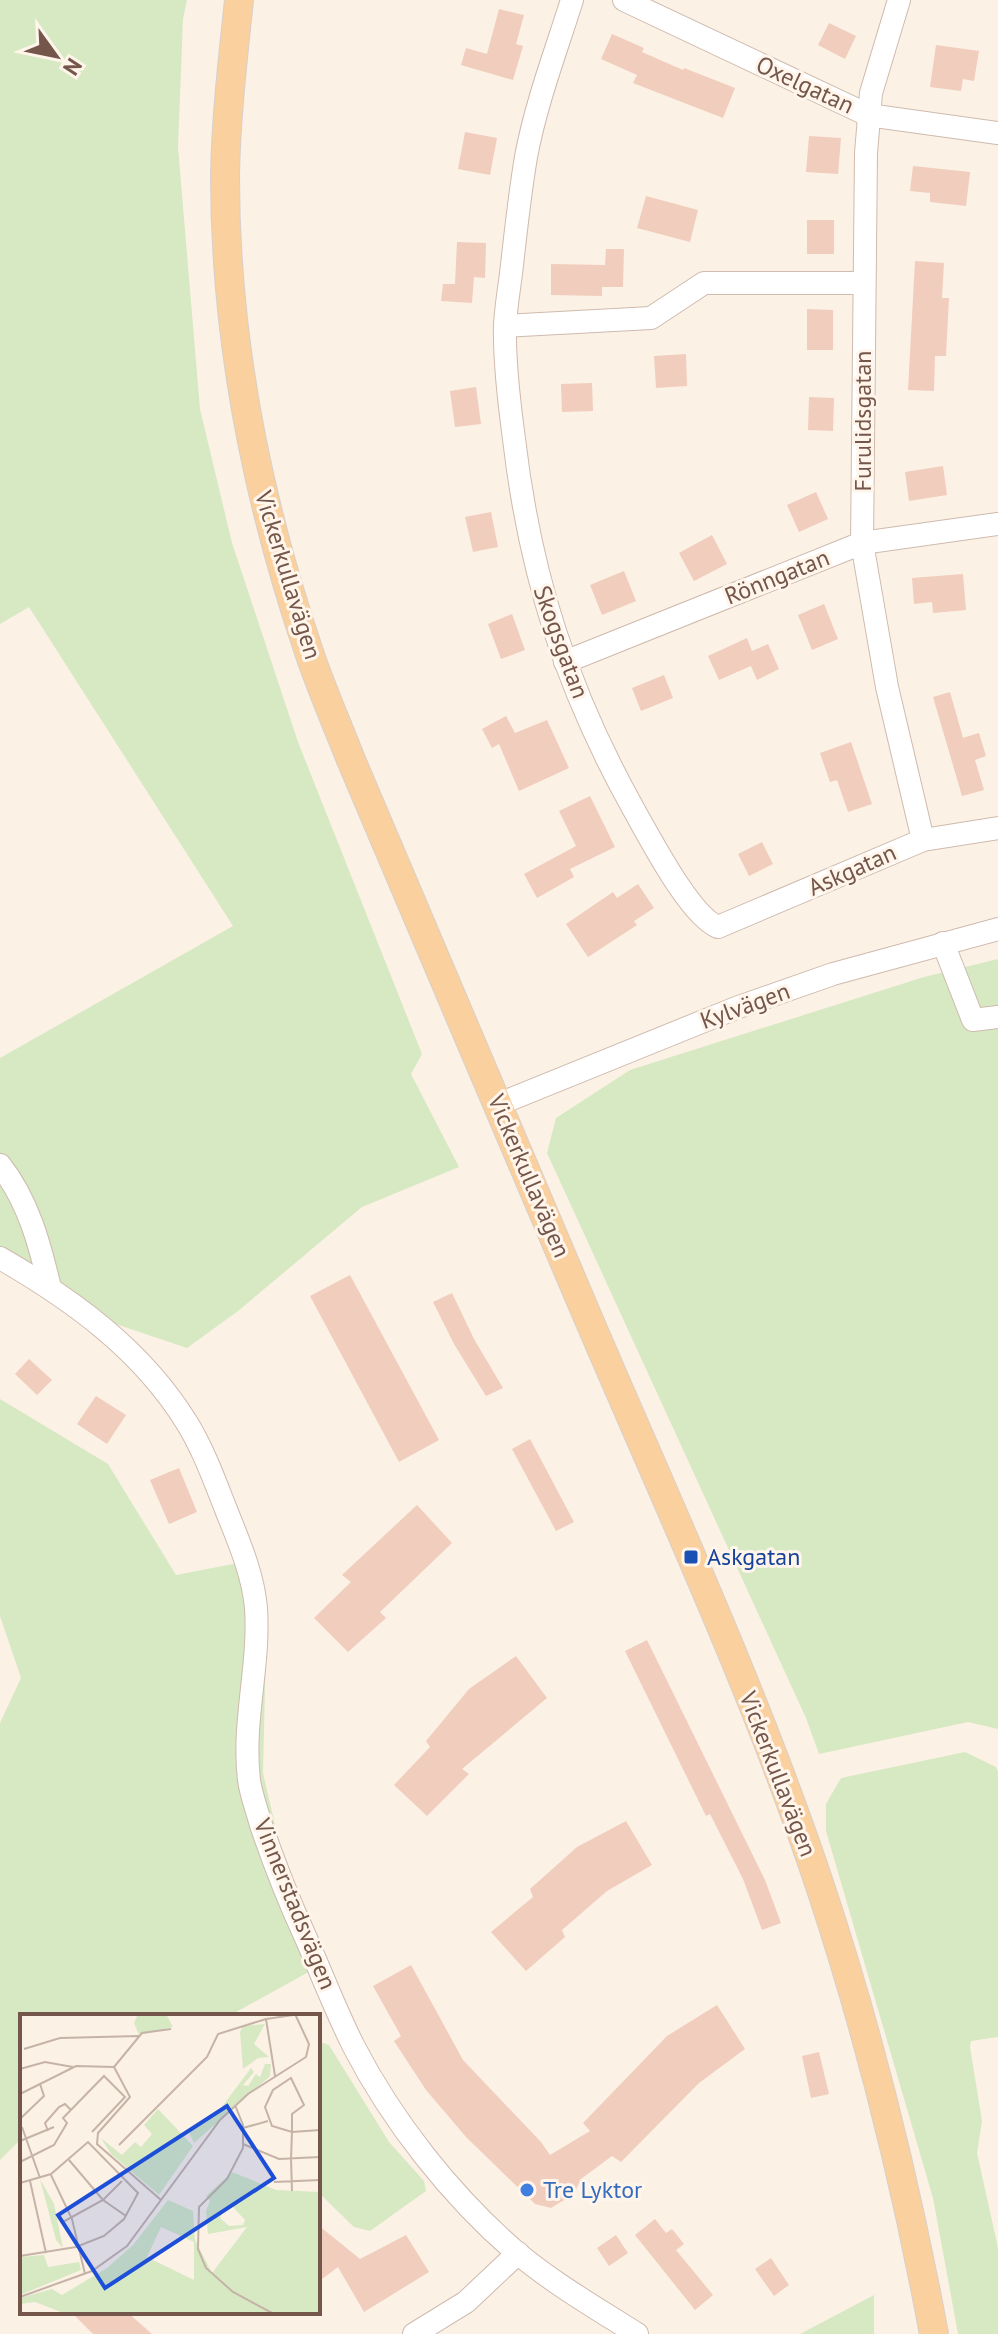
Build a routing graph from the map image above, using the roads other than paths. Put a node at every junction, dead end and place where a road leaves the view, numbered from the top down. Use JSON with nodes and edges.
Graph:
{"nodes":[{"id":1,"x":239,"y":0,"type":"edge"},
{"id":2,"x":572,"y":0,"type":"edge"},
{"id":3,"x":624,"y":0,"type":"edge"},
{"id":4,"x":899,"y":0,"type":"edge"},
{"id":5,"x":868,"y":115,"type":"junction"},
{"id":6,"x":998,"y":133,"type":"edge"},
{"id":7,"x":864,"y":283,"type":"junction"},
{"id":8,"x":505,"y":326,"type":"junction"},
{"id":9,"x":998,"y":524,"type":"edge"},
{"id":10,"x":862,"y":543,"type":"junction"},
{"id":11,"x":565,"y":662,"type":"junction"},
{"id":12,"x":998,"y":828,"type":"edge"},
{"id":13,"x":923,"y":840,"type":"junction"},
{"id":14,"x":712,"y":925,"type":"joint"},
{"id":15,"x":998,"y":929,"type":"edge"},
{"id":16,"x":943,"y":943,"type":"junction"},
{"id":17,"x":998,"y":1017,"type":"edge"},
{"id":18,"x":499,"y":1104,"type":"junction"},
{"id":19,"x":0,"y":1165,"type":"edge"},
{"id":20,"x":0,"y":1258,"type":"edge"},
{"id":21,"x":50,"y":1288,"type":"junction"},
{"id":22,"x":518,"y":2253,"type":"junction"},
{"id":23,"x":414,"y":2334,"type":"edge"},
{"id":24,"x":637,"y":2334,"type":"edge"},
{"id":25,"x":934,"y":2334,"type":"edge"}],
"edges":[{"from":1,"to":18,"type":"main road","name":"Vickerkullavägen"},
{"from":2,"to":8,"type":"street","name":"Skogsgatan"},
{"from":3,"to":5,"type":"street","name":"Oxelgatan"},
{"from":4,"to":5,"type":"street","name":"Furulidsgatan"},
{"from":5,"to":6,"type":"street","name":"Oxelgatan"},
{"from":5,"to":7,"type":"street","name":"Furulidsgatan"},
{"from":7,"to":8,"type":"street"},
{"from":7,"to":10,"type":"street","name":"Furulidsgatan"},
{"from":8,"to":11,"type":"street","name":"Skogsgatan"},
{"from":9,"to":10,"type":"street","name":"Rönngatan"},
{"from":10,"to":11,"type":"street","name":"Rönngatan"},
{"from":10,"to":13,"type":"street","name":"Furulidsgatan"},
{"from":11,"to":14,"type":"street","name":"Skogsgatan"},
{"from":12,"to":13,"type":"street","name":"Askgatan"},
{"from":13,"to":14,"type":"street","name":"Askgatan"},
{"from":15,"to":16,"type":"street","name":"Kylvägen"},
{"from":16,"to":17,"type":"street"},
{"from":16,"to":18,"type":"street","name":"Kylvägen"},
{"from":18,"to":25,"type":"main road","name":"Vickerkullavägen"},
{"from":19,"to":21,"type":"street"},
{"from":20,"to":21,"type":"street","name":"Vinnerstadsvägen"},
{"from":21,"to":22,"type":"street","name":"Vinnerstadsvägen"},
{"from":22,"to":23,"type":"street"},
{"from":22,"to":24,"type":"street","name":"Vinnerstadsvägen"}]}
